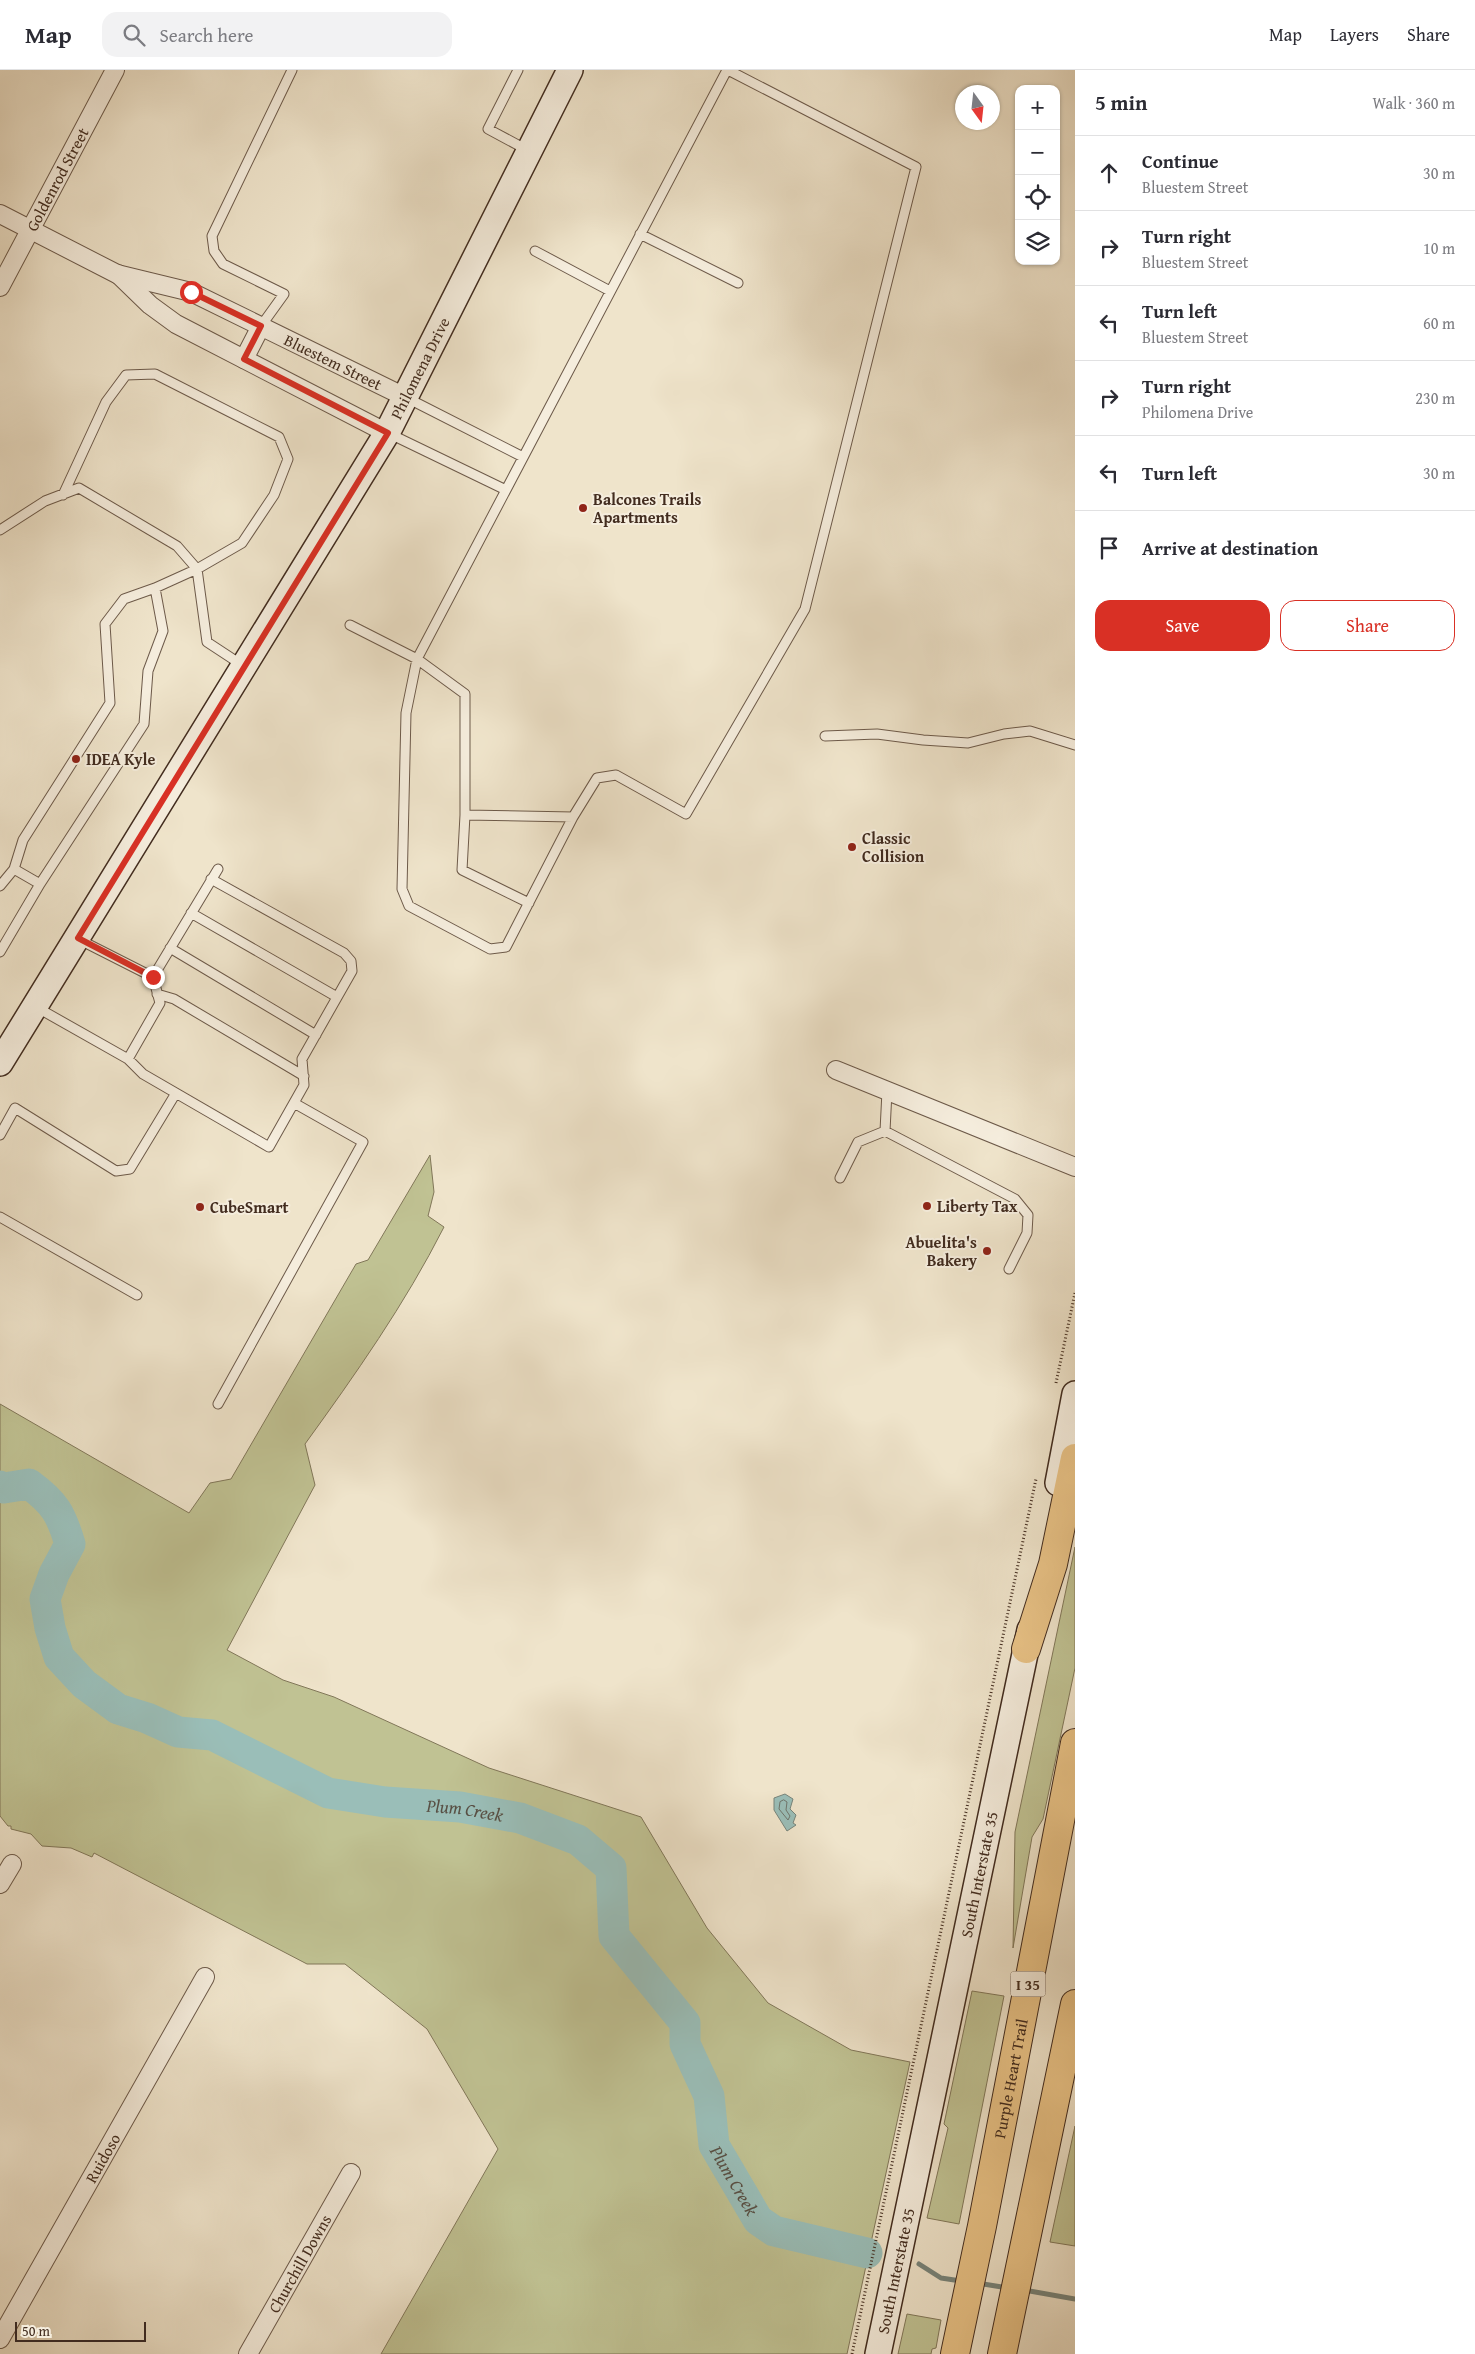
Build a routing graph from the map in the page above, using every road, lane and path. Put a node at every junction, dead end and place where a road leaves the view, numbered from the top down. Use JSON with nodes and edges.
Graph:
{"nodes":[{"id":1,"x":115,"y":70,"type":"edge"},
{"id":2,"x":292,"y":70,"type":"edge"},
{"id":3,"x":518,"y":70,"type":"edge"},
{"id":4,"x":570,"y":70,"type":"edge"},
{"id":5,"x":727,"y":70,"type":"edge"},
{"id":6,"x":529,"y":151,"type":"junction"},
{"id":7,"x":0,"y":214,"type":"edge"},
{"id":8,"x":32,"y":229,"type":"junction"},
{"id":9,"x":640,"y":234,"type":"junction"},
{"id":10,"x":534,"y":251,"type":"dead end"},
{"id":11,"x":118,"y":274,"type":"junction"},
{"id":12,"x":738,"y":283,"type":"dead end"},
{"id":13,"x":0,"y":287,"type":"edge"},
{"id":14,"x":610,"y":291,"type":"junction"},
{"id":15,"x":261,"y":326,"type":"junction"},
{"id":16,"x":244,"y":359,"type":"junction"},
{"id":17,"x":405,"y":397,"type":"junction"},
{"id":18,"x":388,"y":433,"type":"junction"},
{"id":19,"x":523,"y":457,"type":"junction"},
{"id":20,"x":506,"y":490,"type":"junction"},
{"id":21,"x":63,"y":495,"type":"junction"},
{"id":22,"x":0,"y":530,"type":"edge"},
{"id":23,"x":197,"y":569,"type":"junction"},
{"id":24,"x":154,"y":588,"type":"junction"},
{"id":25,"x":350,"y":625,"type":"dead end"},
{"id":26,"x":417,"y":659,"type":"junction"},
{"id":27,"x":245,"y":666,"type":"junction"},
{"id":28,"x":824,"y":736,"type":"dead end"},
{"id":29,"x":1075,"y":745,"type":"edge"},
{"id":30,"x":465,"y":815,"type":"junction"},
{"id":31,"x":574,"y":817,"type":"junction"},
{"id":32,"x":218,"y":868,"type":"dead end"},
{"id":33,"x":14,"y":869,"type":"junction"},
{"id":34,"x":211,"y":879,"type":"junction"},
{"id":35,"x":40,"y":884,"type":"junction"},
{"id":36,"x":0,"y":886,"type":"edge"},
{"id":37,"x":529,"y":903,"type":"junction"},
{"id":38,"x":191,"y":913,"type":"junction"},
{"id":39,"x":78,"y":938,"type":"junction"},
{"id":40,"x":170,"y":948,"type":"junction"},
{"id":41,"x":0,"y":952,"type":"edge"},
{"id":42,"x":153,"y":977,"type":"junction"},
{"id":43,"x":157,"y":994,"type":"junction"},
{"id":44,"x":337,"y":997,"type":"junction"},
{"id":45,"x":35,"y":1006,"type":"junction"},
{"id":46,"x":316,"y":1035,"type":"junction"},
{"id":47,"x":128,"y":1059,"type":"junction"},
{"id":48,"x":0,"y":1064,"type":"edge"},
{"id":49,"x":836,"y":1070,"type":"dead end"},
{"id":50,"x":304,"y":1076,"type":"junction"},
{"id":51,"x":887,"y":1091,"type":"junction"},
{"id":52,"x":176,"y":1093,"type":"junction"},
{"id":53,"x":294,"y":1104,"type":"junction"},
{"id":54,"x":884,"y":1131,"type":"junction"},
{"id":55,"x":0,"y":1135,"type":"edge"},
{"id":56,"x":1075,"y":1167,"type":"edge"},
{"id":57,"x":840,"y":1178,"type":"dead end"},
{"id":58,"x":0,"y":1217,"type":"edge"},
{"id":59,"x":1009,"y":1269,"type":"dead end"},
{"id":60,"x":1075,"y":1293,"type":"edge"},
{"id":61,"x":137,"y":1295,"type":"dead end"},
{"id":62,"x":1065,"y":1391,"type":"edge"},
{"id":63,"x":218,"y":1404,"type":"dead end"},
{"id":64,"x":1075,"y":1458,"type":"edge"},
{"id":65,"x":1037,"y":1472,"type":"dead end"},
{"id":66,"x":1026,"y":1649,"type":"junction"},
{"id":67,"x":1075,"y":1743,"type":"edge"},
{"id":68,"x":12,"y":1864,"type":"dead end"},
{"id":69,"x":0,"y":1884,"type":"edge"},
{"id":70,"x":205,"y":1977,"type":"dead end"},
{"id":71,"x":1075,"y":2004,"type":"edge"},
{"id":72,"x":351,"y":2173,"type":"dead end"},
{"id":73,"x":0,"y":2339,"type":"edge"},
{"id":74,"x":1003,"y":2347,"type":"edge"},
{"id":75,"x":248,"y":2354,"type":"edge"},
{"id":76,"x":852,"y":2354,"type":"edge"},
{"id":77,"x":878,"y":2354,"type":"edge"},
{"id":78,"x":955,"y":2354,"type":"edge"}],
"edges":[{"from":1,"to":8,"type":"street","name":"Goldenrod Street"},
{"from":2,"to":15,"type":"lane"},
{"from":3,"to":6,"type":"lane"},
{"from":4,"to":6,"type":"street","name":"Philomena Drive"},
{"from":5,"to":9,"type":"lane"},
{"from":5,"to":31,"type":"lane"},
{"from":6,"to":17,"type":"street","name":"Philomena Drive"},
{"from":7,"to":8,"type":"street","name":"Bluestem Street"},
{"from":8,"to":11,"type":"street","name":"Bluestem Street"},
{"from":8,"to":13,"type":"street","name":"Goldenrod Street"},
{"from":9,"to":12,"type":"lane"},
{"from":9,"to":14,"type":"lane"},
{"from":10,"to":14,"type":"lane"},
{"from":11,"to":15,"type":"street","name":"Bluestem Street"},
{"from":11,"to":16,"type":"street","name":"Bluestem Street"},
{"from":14,"to":19,"type":"lane"},
{"from":15,"to":16,"type":"street"},
{"from":15,"to":17,"type":"street","name":"Bluestem Street"},
{"from":16,"to":18,"type":"street","name":"Bluestem Street"},
{"from":17,"to":18,"type":"street","name":"Philomena Drive"},
{"from":17,"to":19,"type":"lane"},
{"from":18,"to":20,"type":"lane"},
{"from":18,"to":27,"type":"street","name":"Philomena Drive"},
{"from":19,"to":20,"type":"lane"},
{"from":20,"to":26,"type":"lane"},
{"from":21,"to":22,"type":"lane"},
{"from":21,"to":23,"type":"lane"},
{"from":21,"to":23,"type":"lane"},
{"from":23,"to":24,"type":"lane"},
{"from":23,"to":27,"type":"lane"},
{"from":24,"to":33,"type":"lane"},
{"from":24,"to":35,"type":"lane"},
{"from":25,"to":26,"type":"lane"},
{"from":26,"to":30,"type":"lane"},
{"from":26,"to":37,"type":"lane"},
{"from":27,"to":39,"type":"street","name":"Philomena Drive"},
{"from":28,"to":29,"type":"lane"},
{"from":30,"to":31,"type":"lane"},
{"from":30,"to":37,"type":"lane"},
{"from":31,"to":37,"type":"lane"},
{"from":32,"to":34,"type":"lane"},
{"from":33,"to":35,"type":"lane"},
{"from":33,"to":36,"type":"lane"},
{"from":34,"to":38,"type":"lane"},
{"from":34,"to":44,"type":"lane"},
{"from":35,"to":41,"type":"lane"},
{"from":38,"to":40,"type":"lane"},
{"from":38,"to":44,"type":"lane"},
{"from":39,"to":42,"type":"lane"},
{"from":39,"to":45,"type":"street","name":"Philomena Drive"},
{"from":40,"to":42,"type":"lane"},
{"from":40,"to":46,"type":"lane"},
{"from":42,"to":43,"type":"lane"},
{"from":43,"to":47,"type":"lane"},
{"from":43,"to":50,"type":"lane"},
{"from":44,"to":46,"type":"lane"},
{"from":45,"to":47,"type":"lane"},
{"from":45,"to":48,"type":"street","name":"Philomena Drive"},
{"from":46,"to":50,"type":"lane"},
{"from":47,"to":52,"type":"lane"},
{"from":49,"to":51,"type":"street"},
{"from":50,"to":53,"type":"lane"},
{"from":51,"to":54,"type":"lane"},
{"from":51,"to":56,"type":"street"},
{"from":52,"to":53,"type":"lane"},
{"from":52,"to":55,"type":"lane"},
{"from":53,"to":63,"type":"lane"},
{"from":54,"to":57,"type":"lane"},
{"from":54,"to":59,"type":"lane"},
{"from":58,"to":61,"type":"lane"},
{"from":60,"to":62,"type":"path"},
{"from":62,"to":66,"type":"street","name":"South Interstate 35"},
{"from":64,"to":66,"type":"highway"},
{"from":65,"to":76,"type":"path"},
{"from":66,"to":77,"type":"street","name":"South Interstate 35"},
{"from":67,"to":78,"type":"highway","name":"Purple Heart Trail","number":"I 35"},
{"from":68,"to":69,"type":"street"},
{"from":70,"to":73,"type":"street","name":"Ruidoso"},
{"from":71,"to":74,"type":"highway"},
{"from":72,"to":75,"type":"street","name":"Churchill Downs"}]}
